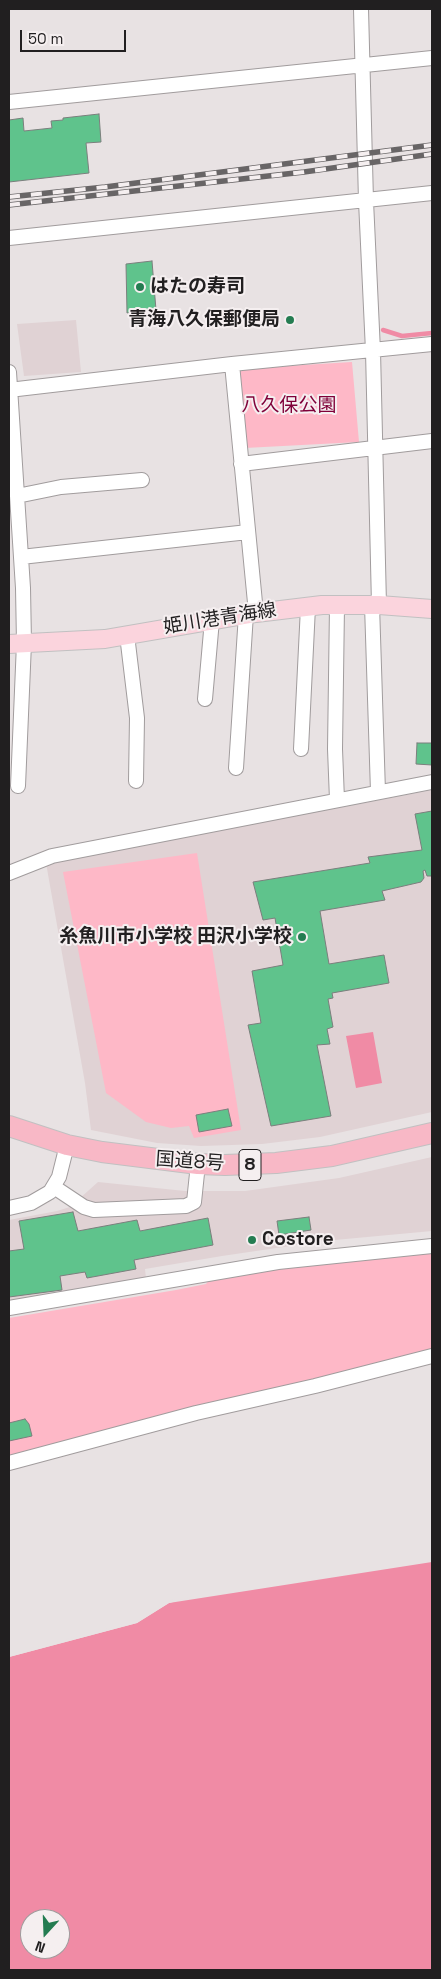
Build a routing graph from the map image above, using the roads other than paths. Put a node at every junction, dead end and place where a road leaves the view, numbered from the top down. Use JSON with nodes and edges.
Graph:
{"nodes":[{"id":1,"x":361,"y":9,"type":"edge"},
{"id":2,"x":432,"y":58,"type":"edge"},
{"id":3,"x":363,"y":65,"type":"junction"},
{"id":4,"x":9,"y":102,"type":"edge"},
{"id":5,"x":432,"y":193,"type":"edge"},
{"id":6,"x":366,"y":201,"type":"junction"},
{"id":7,"x":9,"y":238,"type":"edge"},
{"id":8,"x":432,"y":344,"type":"edge"},
{"id":9,"x":373,"y":350,"type":"junction"},
{"id":10,"x":232,"y":364,"type":"junction"},
{"id":11,"x":9,"y":372,"type":"edge"},
{"id":12,"x":10,"y":389,"type":"edge"},
{"id":13,"x":432,"y":441,"type":"edge"},
{"id":14,"x":374,"y":448,"type":"junction"},
{"id":15,"x":242,"y":464,"type":"junction"},
{"id":16,"x":142,"y":480,"type":"dead end"},
{"id":17,"x":17,"y":496,"type":"junction"},
{"id":18,"x":248,"y":532,"type":"junction"},
{"id":19,"x":21,"y":557,"type":"junction"},
{"id":20,"x":376,"y":605,"type":"junction"},
{"id":21,"x":337,"y":606,"type":"junction"},
{"id":22,"x":308,"y":607,"type":"junction"},
{"id":23,"x":432,"y":609,"type":"edge"},
{"id":24,"x":251,"y":614,"type":"junction"},
{"id":25,"x":212,"y":620,"type":"junction"},
{"id":26,"x":127,"y":635,"type":"junction"},
{"id":27,"x":16,"y":643,"type":"edge"},
{"id":28,"x":205,"y":699,"type":"dead end"},
{"id":29,"x":301,"y":749,"type":"dead end"},
{"id":30,"x":236,"y":768,"type":"dead end"},
{"id":31,"x":136,"y":781,"type":"dead end"},
{"id":32,"x":432,"y":782,"type":"edge"},
{"id":33,"x":18,"y":786,"type":"dead end"},
{"id":34,"x":378,"y":792,"type":"junction"},
{"id":35,"x":337,"y":800,"type":"junction"},
{"id":36,"x":9,"y":873,"type":"edge"},
{"id":37,"x":9,"y":1126,"type":"edge"},
{"id":38,"x":432,"y":1133,"type":"edge"},
{"id":39,"x":67,"y":1146,"type":"junction"},
{"id":40,"x":198,"y":1164,"type":"junction"},
{"id":41,"x":54,"y":1187,"type":"junction"},
{"id":42,"x":9,"y":1208,"type":"edge"},
{"id":43,"x":432,"y":1246,"type":"edge"},
{"id":44,"x":9,"y":1308,"type":"edge"},
{"id":45,"x":432,"y":1356,"type":"edge"},
{"id":46,"x":9,"y":1463,"type":"edge"}],
"edges":[{"from":1,"to":3,"type":"street"},
{"from":2,"to":3,"type":"street"},
{"from":3,"to":4,"type":"street"},
{"from":3,"to":6,"type":"street"},
{"from":5,"to":6,"type":"street"},
{"from":6,"to":7,"type":"street"},
{"from":6,"to":9,"type":"street"},
{"from":8,"to":9,"type":"street"},
{"from":9,"to":10,"type":"street"},
{"from":9,"to":14,"type":"street"},
{"from":10,"to":12,"type":"street"},
{"from":10,"to":15,"type":"street"},
{"from":11,"to":12,"type":"street"},
{"from":12,"to":17,"type":"street"},
{"from":13,"to":14,"type":"street"},
{"from":14,"to":15,"type":"street"},
{"from":14,"to":20,"type":"street"},
{"from":15,"to":18,"type":"street"},
{"from":16,"to":17,"type":"street"},
{"from":17,"to":19,"type":"street"},
{"from":18,"to":19,"type":"street"},
{"from":18,"to":24,"type":"street"},
{"from":19,"to":27,"type":"street"},
{"from":20,"to":21,"type":"main road","name":"姫川港青海線"},
{"from":20,"to":23,"type":"main road","name":"姫川港青海線"},
{"from":20,"to":34,"type":"street"},
{"from":21,"to":22,"type":"main road","name":"姫川港青海線"},
{"from":21,"to":35,"type":"street"},
{"from":22,"to":24,"type":"main road","name":"姫川港青海線"},
{"from":22,"to":29,"type":"street"},
{"from":24,"to":25,"type":"main road","name":"姫川港青海線"},
{"from":24,"to":30,"type":"street"},
{"from":25,"to":26,"type":"main road","name":"姫川港青海線"},
{"from":25,"to":28,"type":"street"},
{"from":26,"to":27,"type":"main road","name":"姫川港青海線"},
{"from":26,"to":31,"type":"street"},
{"from":27,"to":33,"type":"street"},
{"from":32,"to":34,"type":"street"},
{"from":34,"to":35,"type":"street"},
{"from":35,"to":36,"type":"street"},
{"from":37,"to":39,"type":"highway","name":"国道8号","number":"8"},
{"from":38,"to":40,"type":"highway","name":"国道8号","number":"8"},
{"from":39,"to":40,"type":"highway","name":"国道8号","number":"8"},
{"from":39,"to":41,"type":"street"},
{"from":40,"to":41,"type":"street"},
{"from":41,"to":42,"type":"street"},
{"from":43,"to":44,"type":"street"},
{"from":45,"to":46,"type":"street"}]}
